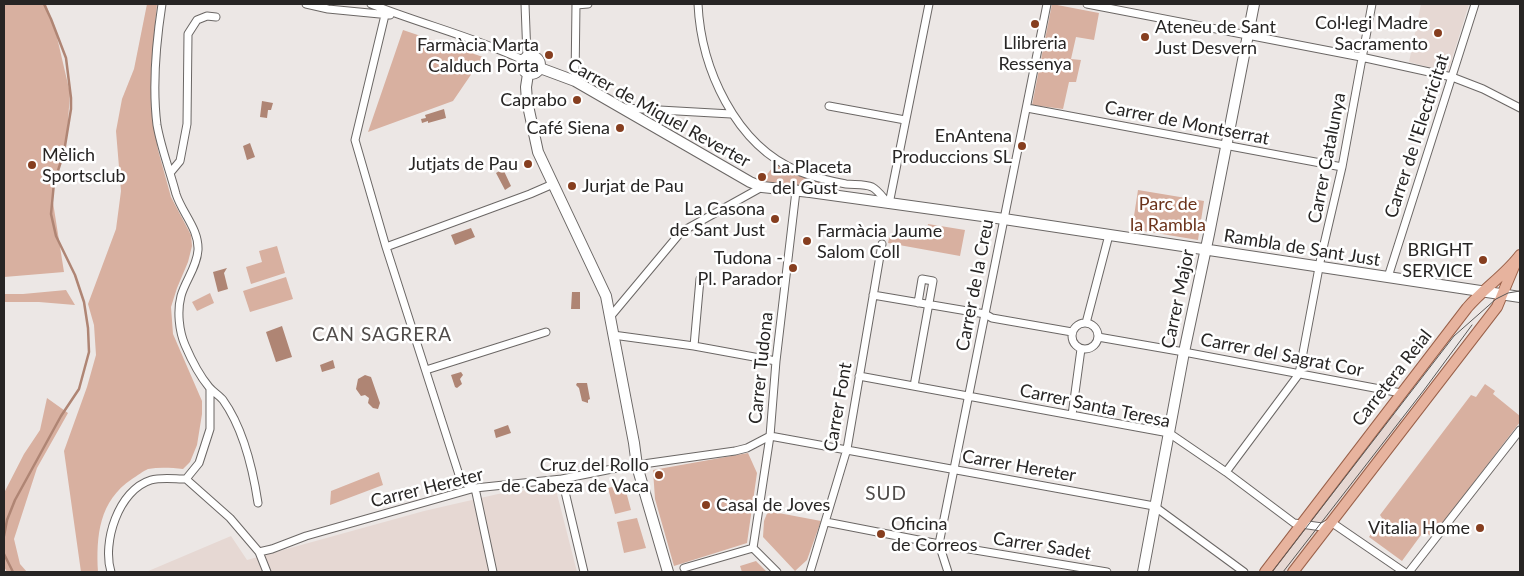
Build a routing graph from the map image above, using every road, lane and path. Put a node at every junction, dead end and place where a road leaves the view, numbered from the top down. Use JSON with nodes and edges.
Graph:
{"nodes":[{"id":1,"x":162,"y":4,"type":"edge"},
{"id":2,"x":306,"y":4,"type":"edge"},
{"id":3,"x":371,"y":4,"type":"edge"},
{"id":4,"x":526,"y":4,"type":"edge"},
{"id":5,"x":576,"y":4,"type":"edge"},
{"id":6,"x":588,"y":4,"type":"edge"},
{"id":7,"x":698,"y":4,"type":"edge"},
{"id":8,"x":929,"y":4,"type":"edge"},
{"id":9,"x":1047,"y":4,"type":"edge"},
{"id":10,"x":1087,"y":4,"type":"edge"},
{"id":11,"x":1254,"y":4,"type":"edge"},
{"id":12,"x":1372,"y":4,"type":"edge"},
{"id":13,"x":1476,"y":4,"type":"edge"},
{"id":14,"x":331,"y":6,"type":"edge"},
{"id":15,"x":396,"y":14,"type":"junction"},
{"id":16,"x":385,"y":15,"type":"junction"},
{"id":17,"x":216,"y":17,"type":"dead end"},
{"id":18,"x":1248,"y":35,"type":"junction"},
{"id":19,"x":1361,"y":57,"type":"junction"},
{"id":20,"x":525,"y":58,"type":"junction"},
{"id":21,"x":540,"y":68,"type":"junction"},
{"id":22,"x":528,"y":74,"type":"junction"},
{"id":23,"x":1452,"y":77,"type":"junction"},
{"id":24,"x":576,"y":81,"type":"junction"},
{"id":25,"x":830,"y":106,"type":"dead end"},
{"id":26,"x":622,"y":108,"type":"junction"},
{"id":27,"x":1027,"y":108,"type":"junction"},
{"id":28,"x":1520,"y":108,"type":"edge"},
{"id":29,"x":731,"y":114,"type":"junction"},
{"id":30,"x":905,"y":120,"type":"junction"},
{"id":31,"x":1226,"y":146,"type":"junction"},
{"id":32,"x":1342,"y":167,"type":"junction"},
{"id":33,"x":170,"y":173,"type":"junction"},
{"id":34,"x":834,"y":182,"type":"junction"},
{"id":35,"x":553,"y":184,"type":"junction"},
{"id":36,"x":762,"y":187,"type":"junction"},
{"id":37,"x":796,"y":191,"type":"junction"},
{"id":38,"x":838,"y":196,"type":"junction"},
{"id":39,"x":889,"y":204,"type":"junction"},
{"id":40,"x":1004,"y":219,"type":"junction"},
{"id":41,"x":1109,"y":235,"type":"junction"},
{"id":42,"x":882,"y":244,"type":"dead end"},
{"id":43,"x":386,"y":248,"type":"junction"},
{"id":44,"x":1205,"y":250,"type":"junction"},
{"id":45,"x":1519,"y":257,"type":"edge"},
{"id":46,"x":1320,"y":267,"type":"junction"},
{"id":47,"x":1388,"y":277,"type":"junction"},
{"id":48,"x":700,"y":279,"type":"dead end"},
{"id":49,"x":1483,"y":292,"type":"junction"},
{"id":50,"x":873,"y":295,"type":"junction"},
{"id":51,"x":1502,"y":295,"type":"junction"},
{"id":52,"x":1520,"y":297,"type":"edge"},
{"id":53,"x":918,"y":303,"type":"junction"},
{"id":54,"x":928,"y":304,"type":"junction"},
{"id":55,"x":984,"y":314,"type":"junction"},
{"id":56,"x":610,"y":317,"type":"junction"},
{"id":57,"x":1086,"y":323,"type":"junction"},
{"id":58,"x":546,"y":332,"type":"dead end"},
{"id":59,"x":1072,"y":332,"type":"junction"},
{"id":60,"x":614,"y":334,"type":"junction"},
{"id":61,"x":1098,"y":337,"type":"junction"},
{"id":62,"x":694,"y":346,"type":"junction"},
{"id":63,"x":1081,"y":349,"type":"junction"},
{"id":64,"x":1184,"y":352,"type":"junction"},
{"id":65,"x":776,"y":361,"type":"junction"},
{"id":66,"x":426,"y":370,"type":"junction"},
{"id":67,"x":1299,"y":374,"type":"junction"},
{"id":68,"x":859,"y":376,"type":"junction"},
{"id":69,"x":914,"y":386,"type":"junction"},
{"id":70,"x":210,"y":389,"type":"junction"},
{"id":71,"x":1401,"y":393,"type":"junction"},
{"id":72,"x":969,"y":395,"type":"junction"},
{"id":73,"x":1072,"y":415,"type":"junction"},
{"id":74,"x":1520,"y":430,"type":"edge"},
{"id":75,"x":1168,"y":433,"type":"junction"},
{"id":76,"x":770,"y":436,"type":"junction"},
{"id":77,"x":847,"y":449,"type":"junction"},
{"id":78,"x":637,"y":466,"type":"junction"},
{"id":79,"x":954,"y":470,"type":"junction"},
{"id":80,"x":1226,"y":472,"type":"junction"},
{"id":81,"x":186,"y":479,"type":"junction"},
{"id":82,"x":562,"y":479,"type":"junction"},
{"id":83,"x":475,"y":488,"type":"junction"},
{"id":84,"x":258,"y":503,"type":"dead end"},
{"id":85,"x":1154,"y":506,"type":"junction"},
{"id":86,"x":826,"y":522,"type":"junction"},
{"id":87,"x":1331,"y":522,"type":"junction"},
{"id":88,"x":1300,"y":524,"type":"junction"},
{"id":89,"x":939,"y":544,"type":"junction"},
{"id":90,"x":753,"y":548,"type":"junction"},
{"id":91,"x":259,"y":552,"type":"junction"},
{"id":92,"x":684,"y":568,"type":"dead end"},
{"id":93,"x":111,"y":572,"type":"edge"},
{"id":94,"x":267,"y":572,"type":"edge"},
{"id":95,"x":493,"y":572,"type":"edge"},
{"id":96,"x":584,"y":572,"type":"edge"},
{"id":97,"x":668,"y":572,"type":"edge"},
{"id":98,"x":777,"y":572,"type":"edge"},
{"id":99,"x":810,"y":572,"type":"edge"},
{"id":100,"x":948,"y":572,"type":"edge"},
{"id":101,"x":1107,"y":572,"type":"edge"},
{"id":102,"x":1143,"y":572,"type":"edge"},
{"id":103,"x":1244,"y":572,"type":"edge"},
{"id":104,"x":1265,"y":572,"type":"edge"},
{"id":105,"x":1293,"y":572,"type":"edge"},
{"id":106,"x":1404,"y":572,"type":"edge"},
{"id":107,"x":1409,"y":572,"type":"edge"}],
"edges":[{"from":1,"to":33,"type":"street"},
{"from":2,"to":14,"type":"street"},
{"from":3,"to":15,"type":"street"},
{"from":4,"to":20,"type":"street"},
{"from":5,"to":6,"type":"street"},
{"from":5,"to":24,"type":"street"},
{"from":7,"to":29,"type":"street"},
{"from":8,"to":30,"type":"street"},
{"from":9,"to":27,"type":"street","name":"Carrer de la Creu"},
{"from":10,"to":18,"type":"street"},
{"from":11,"to":18,"type":"street","name":"Carrer Major"},
{"from":12,"to":19,"type":"street","name":"Carrer Catalunya"},
{"from":13,"to":23,"type":"street","name":"Carrer de l'Electricitat"},
{"from":14,"to":16,"type":"street"},
{"from":15,"to":16,"type":"street"},
{"from":15,"to":20,"type":"street"},
{"from":16,"to":43,"type":"street"},
{"from":17,"to":33,"type":"street"},
{"from":18,"to":19,"type":"street"},
{"from":18,"to":31,"type":"street","name":"Carrer Major"},
{"from":19,"to":23,"type":"street"},
{"from":19,"to":32,"type":"street","name":"Carrer Catalunya"},
{"from":20,"to":21,"type":"street"},
{"from":20,"to":22,"type":"street"},
{"from":21,"to":22,"type":"street"},
{"from":21,"to":24,"type":"street","name":"Carrer de Miquel Reverter"},
{"from":22,"to":35,"type":"street"},
{"from":23,"to":28,"type":"street"},
{"from":23,"to":47,"type":"street","name":"Carrer de l'Electricitat"},
{"from":24,"to":26,"type":"street","name":"Carrer de Miquel Reverter"},
{"from":25,"to":30,"type":"street"},
{"from":26,"to":29,"type":"street"},
{"from":26,"to":36,"type":"street","name":"Carrer de Miquel Reverter"},
{"from":27,"to":31,"type":"street","name":"Carrer de Montserrat"},
{"from":27,"to":40,"type":"street","name":"Carrer de la Creu"},
{"from":29,"to":34,"type":"street"},
{"from":30,"to":39,"type":"street"},
{"from":31,"to":32,"type":"street","name":"Carrer de Montserrat"},
{"from":31,"to":44,"type":"street","name":"Carrer Major"},
{"from":32,"to":46,"type":"street","name":"Carrer Catalunya"},
{"from":33,"to":70,"type":"street"},
{"from":34,"to":38,"type":"street"},
{"from":34,"to":39,"type":"street"},
{"from":35,"to":43,"type":"street"},
{"from":35,"to":56,"type":"street"},
{"from":36,"to":37,"type":"street","name":"Carrer de Miquel Reverter"},
{"from":36,"to":56,"type":"street"},
{"from":37,"to":38,"type":"street","name":"Carrer de Miquel Reverter"},
{"from":37,"to":65,"type":"street","name":"Carrer Tudona"},
{"from":38,"to":39,"type":"street","name":"Rambla de Sant Just"},
{"from":39,"to":40,"type":"street","name":"Rambla de Sant Just"},
{"from":40,"to":41,"type":"street","name":"Rambla de Sant Just"},
{"from":40,"to":55,"type":"street","name":"Carrer de la Creu"},
{"from":41,"to":44,"type":"street","name":"Rambla de Sant Just"},
{"from":41,"to":57,"type":"street"},
{"from":42,"to":50,"type":"street","name":"Carrer Font"},
{"from":43,"to":66,"type":"street"},
{"from":44,"to":46,"type":"street","name":"Rambla de Sant Just"},
{"from":44,"to":64,"type":"street","name":"Carrer Major"},
{"from":45,"to":49,"type":"main road","name":"Carretera Reial"},
{"from":45,"to":51,"type":"main road","name":"Carretera Reial"},
{"from":46,"to":47,"type":"street","name":"Rambla de Sant Just"},
{"from":46,"to":67,"type":"street","name":"Carrer Catalunya"},
{"from":47,"to":49,"type":"street","name":"Rambla de Sant Just"},
{"from":48,"to":62,"type":"street"},
{"from":49,"to":51,"type":"street","name":"Rambla de Sant Just"},
{"from":49,"to":71,"type":"main road","name":"Carretera Reial"},
{"from":50,"to":53,"type":"street"},
{"from":50,"to":68,"type":"street","name":"Carrer Font"},
{"from":51,"to":52,"type":"street","name":"Rambla de Sant Just"},
{"from":51,"to":87,"type":"main road","name":"Carretera Reial"},
{"from":53,"to":54,"type":"street"},
{"from":53,"to":54,"type":"street"},
{"from":54,"to":55,"type":"street"},
{"from":54,"to":69,"type":"street"},
{"from":55,"to":59,"type":"street"},
{"from":55,"to":72,"type":"street","name":"Carrer de la Creu"},
{"from":56,"to":60,"type":"street"},
{"from":57,"to":59,"type":"street"},
{"from":57,"to":61,"type":"street"},
{"from":58,"to":66,"type":"street"},
{"from":59,"to":63,"type":"street"},
{"from":60,"to":62,"type":"street"},
{"from":60,"to":78,"type":"street"},
{"from":61,"to":63,"type":"street"},
{"from":61,"to":64,"type":"street","name":"Carrer del Sagrat Cor"},
{"from":62,"to":65,"type":"street"},
{"from":63,"to":73,"type":"street"},
{"from":64,"to":67,"type":"street","name":"Carrer del Sagrat Cor"},
{"from":64,"to":75,"type":"street","name":"Carrer Major"},
{"from":65,"to":76,"type":"street","name":"Carrer Tudona"},
{"from":66,"to":83,"type":"street"},
{"from":67,"to":71,"type":"street","name":"Carrer del Sagrat Cor"},
{"from":67,"to":80,"type":"street","name":"Carrer Catalunya"},
{"from":68,"to":69,"type":"street","name":"Carrer Santa Teresa"},
{"from":68,"to":77,"type":"street","name":"Carrer Font"},
{"from":69,"to":72,"type":"street","name":"Carrer Santa Teresa"},
{"from":70,"to":81,"type":"street"},
{"from":70,"to":84,"type":"street"},
{"from":71,"to":88,"type":"main road","name":"Carretera Reial"},
{"from":72,"to":73,"type":"street","name":"Carrer Santa Teresa"},
{"from":72,"to":79,"type":"street","name":"Carrer de la Creu"},
{"from":73,"to":75,"type":"street","name":"Carrer Santa Teresa"},
{"from":74,"to":107,"type":"street"},
{"from":75,"to":80,"type":"street","name":"Carrer Santa Teresa"},
{"from":75,"to":85,"type":"street","name":"Carrer Major"},
{"from":76,"to":77,"type":"street","name":"Carrer Hereter"},
{"from":76,"to":78,"type":"street","name":"Carrer Hereter"},
{"from":76,"to":90,"type":"street","name":"Carrer Tudona"},
{"from":77,"to":79,"type":"street","name":"Carrer Hereter"},
{"from":77,"to":86,"type":"street","name":"Carrer Font"},
{"from":78,"to":82,"type":"street","name":"Carrer Hereter"},
{"from":78,"to":97,"type":"street"},
{"from":79,"to":85,"type":"street","name":"Carrer Hereter"},
{"from":79,"to":89,"type":"street","name":"Carrer de la Creu"},
{"from":80,"to":88,"type":"street","name":"Carrer Santa Teresa"},
{"from":81,"to":91,"type":"street"},
{"from":81,"to":93,"type":"street"},
{"from":82,"to":83,"type":"street","name":"Carrer Hereter"},
{"from":82,"to":96,"type":"street"},
{"from":83,"to":91,"type":"street","name":"Carrer Hereter"},
{"from":83,"to":95,"type":"street"},
{"from":85,"to":102,"type":"street","name":"Carrer Major"},
{"from":85,"to":103,"type":"street","name":"Carrer Hereter"},
{"from":86,"to":89,"type":"street","name":"Carrer Sadet"},
{"from":86,"to":99,"type":"street","name":"Carrer Font"},
{"from":87,"to":88,"type":"street"},
{"from":87,"to":105,"type":"main road","name":"Carretera Reial"},
{"from":87,"to":106,"type":"street"},
{"from":88,"to":104,"type":"main road","name":"Carretera Reial"},
{"from":89,"to":100,"type":"street","name":"Carrer de la Creu"},
{"from":89,"to":101,"type":"street","name":"Carrer Sadet"},
{"from":90,"to":92,"type":"street"},
{"from":90,"to":98,"type":"street"},
{"from":91,"to":94,"type":"street"}]}
